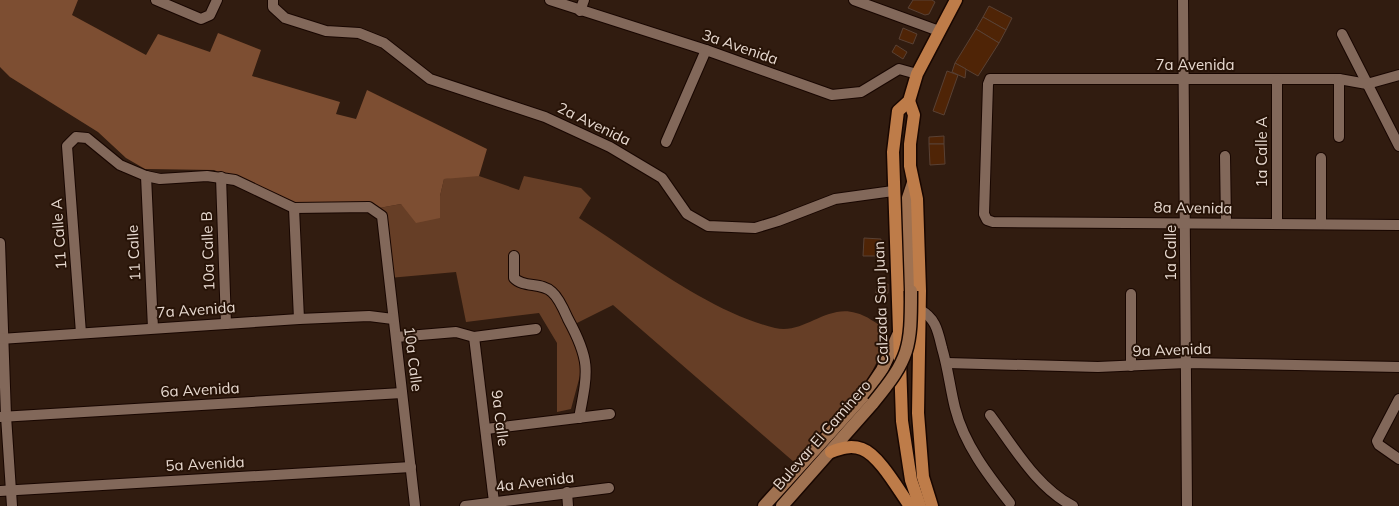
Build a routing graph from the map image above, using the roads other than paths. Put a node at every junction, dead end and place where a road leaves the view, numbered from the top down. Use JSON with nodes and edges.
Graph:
{"nodes":[{"id":1,"x":156,"y":0,"type":"edge"},
{"id":2,"x":217,"y":0,"type":"edge"},
{"id":3,"x":550,"y":0,"type":"edge"},
{"id":4,"x":584,"y":0,"type":"edge"},
{"id":5,"x":854,"y":0,"type":"edge"},
{"id":6,"x":956,"y":0,"type":"edge"},
{"id":7,"x":1183,"y":0,"type":"edge"},
{"id":8,"x":273,"y":4,"type":"edge"},
{"id":9,"x":580,"y":11,"type":"junction"},
{"id":10,"x":939,"y":31,"type":"junction"},
{"id":11,"x":1342,"y":34,"type":"dead end"},
{"id":12,"x":706,"y":50,"type":"junction"},
{"id":13,"x":917,"y":74,"type":"junction"},
{"id":14,"x":1399,"y":75,"type":"edge"},
{"id":15,"x":1339,"y":79,"type":"junction"},
{"id":16,"x":1184,"y":80,"type":"junction"},
{"id":17,"x":1277,"y":80,"type":"junction"},
{"id":18,"x":1367,"y":84,"type":"junction"},
{"id":19,"x":909,"y":101,"type":"junction"},
{"id":20,"x":1339,"y":137,"type":"dead end"},
{"id":21,"x":666,"y":142,"type":"dead end"},
{"id":22,"x":1399,"y":146,"type":"edge"},
{"id":23,"x":1225,"y":156,"type":"dead end"},
{"id":24,"x":1321,"y":158,"type":"dead end"},
{"id":25,"x":146,"y":176,"type":"junction"},
{"id":26,"x":221,"y":178,"type":"junction"},
{"id":27,"x":912,"y":183,"type":"junction"},
{"id":28,"x":894,"y":191,"type":"junction"},
{"id":29,"x":294,"y":208,"type":"junction"},
{"id":30,"x":987,"y":220,"type":"joint"},
{"id":31,"x":1185,"y":223,"type":"junction"},
{"id":32,"x":1226,"y":223,"type":"junction"},
{"id":33,"x":1277,"y":224,"type":"junction"},
{"id":34,"x":1321,"y":224,"type":"junction"},
{"id":35,"x":1399,"y":225,"type":"edge"},
{"id":36,"x":0,"y":243,"type":"edge"},
{"id":37,"x":514,"y":256,"type":"dead end"},
{"id":38,"x":0,"y":258,"type":"edge"},
{"id":39,"x":1132,"y":294,"type":"dead end"},
{"id":40,"x":898,"y":312,"type":"junction"},
{"id":41,"x":920,"y":314,"type":"junction"},
{"id":42,"x":299,"y":319,"type":"junction"},
{"id":43,"x":393,"y":319,"type":"junction"},
{"id":44,"x":226,"y":324,"type":"junction"},
{"id":45,"x":153,"y":328,"type":"junction"},
{"id":46,"x":536,"y":329,"type":"dead end"},
{"id":47,"x":81,"y":333,"type":"junction"},
{"id":48,"x":898,"y":336,"type":"junction"},
{"id":49,"x":396,"y":337,"type":"junction"},
{"id":50,"x":2,"y":338,"type":"edge"},
{"id":51,"x":474,"y":338,"type":"junction"},
{"id":52,"x":947,"y":363,"type":"junction"},
{"id":53,"x":1186,"y":363,"type":"junction"},
{"id":54,"x":1131,"y":366,"type":"junction"},
{"id":55,"x":1399,"y":367,"type":"edge"},
{"id":56,"x":402,"y":393,"type":"junction"},
{"id":57,"x":1399,"y":399,"type":"edge"},
{"id":58,"x":610,"y":414,"type":"dead end"},
{"id":59,"x":990,"y":415,"type":"dead end"},
{"id":60,"x":3,"y":417,"type":"edge"},
{"id":61,"x":579,"y":418,"type":"junction"},
{"id":62,"x":1394,"y":418,"type":"edge"},
{"id":63,"x":486,"y":429,"type":"junction"},
{"id":64,"x":831,"y":452,"type":"junction"},
{"id":65,"x":1399,"y":459,"type":"edge"},
{"id":66,"x":411,"y":466,"type":"junction"},
{"id":67,"x":609,"y":488,"type":"dead end"},
{"id":68,"x":0,"y":491,"type":"edge"},
{"id":69,"x":12,"y":491,"type":"junction"},
{"id":70,"x":567,"y":492,"type":"junction"},
{"id":71,"x":494,"y":502,"type":"junction"},
{"id":72,"x":1010,"y":504,"type":"dead end"},
{"id":73,"x":12,"y":506,"type":"edge"},
{"id":74,"x":415,"y":506,"type":"edge"},
{"id":75,"x":465,"y":506,"type":"edge"},
{"id":76,"x":568,"y":506,"type":"edge"},
{"id":77,"x":764,"y":506,"type":"edge"},
{"id":78,"x":782,"y":506,"type":"edge"},
{"id":79,"x":910,"y":506,"type":"edge"},
{"id":80,"x":920,"y":506,"type":"edge"},
{"id":81,"x":932,"y":506,"type":"edge"},
{"id":82,"x":1073,"y":506,"type":"edge"},
{"id":83,"x":1187,"y":506,"type":"edge"}],
"edges":[{"from":1,"to":2,"type":"street"},
{"from":3,"to":9,"type":"street","name":"3a Avenida"},
{"from":4,"to":9,"type":"street"},
{"from":5,"to":10,"type":"street"},
{"from":6,"to":10,"type":"main road","name":"Calzada San Juan"},
{"from":7,"to":16,"type":"street","name":"1a Calle"},
{"from":8,"to":28,"type":"street","name":"2a Avenida"},
{"from":9,"to":12,"type":"street","name":"3a Avenida"},
{"from":10,"to":13,"type":"main road","name":"Calzada San Juan"},
{"from":11,"to":18,"type":"street"},
{"from":12,"to":13,"type":"street","name":"3a Avenida"},
{"from":12,"to":21,"type":"street"},
{"from":13,"to":19,"type":"main road","name":"Calzada San Juan"},
{"from":14,"to":18,"type":"street","name":"7a Avenida"},
{"from":15,"to":17,"type":"street","name":"7a Avenida"},
{"from":15,"to":18,"type":"street","name":"7a Avenida"},
{"from":15,"to":20,"type":"street"},
{"from":16,"to":17,"type":"street","name":"7a Avenida"},
{"from":16,"to":30,"type":"street","name":"7a Avenida"},
{"from":16,"to":31,"type":"street","name":"1a Calle"},
{"from":17,"to":33,"type":"street","name":"1a Calle A"},
{"from":18,"to":22,"type":"street"},
{"from":19,"to":27,"type":"main road","name":"Calzada San Juan"},
{"from":19,"to":28,"type":"main road","name":"Calzada San Juan"},
{"from":23,"to":32,"type":"street"},
{"from":24,"to":34,"type":"street"},
{"from":25,"to":26,"type":"street"},
{"from":25,"to":45,"type":"street","name":"11 Calle"},
{"from":25,"to":47,"type":"street","name":"11 Calle A"},
{"from":26,"to":29,"type":"street"},
{"from":26,"to":44,"type":"street","name":"10a Calle B"},
{"from":27,"to":41,"type":"main road","name":"Calzada San Juan"},
{"from":27,"to":64,"type":"main road","name":"Bulevar El Caminero","bridge":true},
{"from":28,"to":40,"type":"main road","name":"Calzada San Juan"},
{"from":29,"to":42,"type":"street"},
{"from":29,"to":43,"type":"street","name":"10a Calle"},
{"from":30,"to":31,"type":"street","name":"8a Avenida"},
{"from":31,"to":32,"type":"street","name":"8a Avenida"},
{"from":31,"to":53,"type":"street","name":"1a Calle"},
{"from":32,"to":33,"type":"street","name":"8a Avenida"},
{"from":33,"to":34,"type":"street","name":"8a Avenida"},
{"from":34,"to":35,"type":"street","name":"8a Avenida"},
{"from":36,"to":38,"type":"street"},
{"from":37,"to":61,"type":"street"},
{"from":38,"to":50,"type":"street"},
{"from":39,"to":54,"type":"street"},
{"from":40,"to":41,"type":"main road"},
{"from":40,"to":48,"type":"main road","name":"Calzada San Juan"},
{"from":41,"to":52,"type":"street"},
{"from":41,"to":81,"type":"main road","name":"Calzada San Juan"},
{"from":42,"to":43,"type":"street","name":"7a Avenida"},
{"from":42,"to":44,"type":"street","name":"7a Avenida"},
{"from":43,"to":49,"type":"street","name":"10a Calle"},
{"from":44,"to":45,"type":"street","name":"7a Avenida"},
{"from":45,"to":47,"type":"street","name":"7a Avenida"},
{"from":46,"to":51,"type":"street"},
{"from":47,"to":50,"type":"street","name":"7a Avenida"},
{"from":48,"to":77,"type":"main road","name":"Bulevar El Caminero"},
{"from":48,"to":80,"type":"main road","name":"Calzada San Juan"},
{"from":49,"to":51,"type":"street"},
{"from":49,"to":56,"type":"street","name":"10a Calle"},
{"from":50,"to":60,"type":"street"},
{"from":51,"to":63,"type":"street","name":"9a Calle"},
{"from":52,"to":54,"type":"street","name":"9a Avenida"},
{"from":52,"to":72,"type":"street"},
{"from":53,"to":54,"type":"street","name":"9a Avenida"},
{"from":53,"to":55,"type":"street","name":"9a Avenida"},
{"from":53,"to":83,"type":"street","name":"1a Calle"},
{"from":56,"to":60,"type":"street","name":"6a Avenida"},
{"from":56,"to":66,"type":"street","name":"10a Calle"},
{"from":57,"to":62,"type":"street"},
{"from":58,"to":61,"type":"street"},
{"from":59,"to":82,"type":"street"},
{"from":60,"to":69,"type":"street"},
{"from":61,"to":63,"type":"street"},
{"from":62,"to":65,"type":"street"},
{"from":63,"to":71,"type":"street","name":"9a Calle"},
{"from":64,"to":78,"type":"main road","name":"Bulevar El Caminero"},
{"from":64,"to":79,"type":"main road"},
{"from":66,"to":69,"type":"street","name":"5a Avenida"},
{"from":66,"to":74,"type":"street","name":"10a Calle"},
{"from":67,"to":70,"type":"street","name":"4a Avenida"},
{"from":68,"to":69,"type":"street","name":"5a Avenida"},
{"from":69,"to":73,"type":"street"},
{"from":70,"to":71,"type":"street","name":"4a Avenida"},
{"from":70,"to":76,"type":"street"},
{"from":71,"to":75,"type":"street","name":"4a Avenida"}]}
